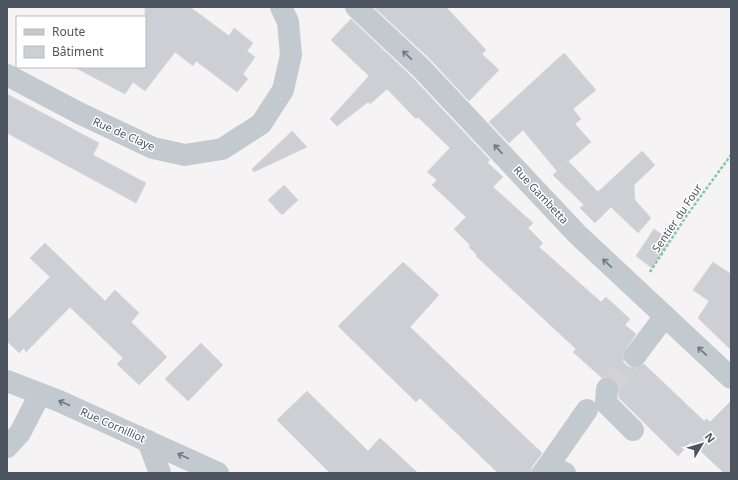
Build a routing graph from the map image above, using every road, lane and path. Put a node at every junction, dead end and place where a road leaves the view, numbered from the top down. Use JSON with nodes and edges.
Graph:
{"nodes":[{"id":1,"x":281,"y":7,"type":"edge"},
{"id":2,"x":356,"y":7,"type":"edge"},
{"id":3,"x":7,"y":75,"type":"edge"},
{"id":4,"x":731,"y":155,"type":"edge"},
{"id":5,"x":638,"y":291,"type":"junction"},
{"id":6,"x":665,"y":316,"type":"junction"},
{"id":7,"x":635,"y":356,"type":"tunnel mouth"},
{"id":8,"x":731,"y":378,"type":"edge"},
{"id":9,"x":7,"y":381,"type":"edge"},
{"id":10,"x":40,"y":394,"type":"junction"},
{"id":11,"x":633,"y":430,"type":"dead end"},
{"id":12,"x":148,"y":440,"type":"junction"},
{"id":13,"x":7,"y":447,"type":"edge"},
{"id":14,"x":555,"y":465,"type":"edge"},
{"id":15,"x":160,"y":473,"type":"edge"},
{"id":16,"x":218,"y":473,"type":"edge"}],
"edges":[{"from":1,"to":3,"type":"street","name":"Rue de Claye"},
{"from":5,"to":2,"type":"street","name":"Rue Gambetta","one_way":true},
{"from":4,"to":5,"type":"path","name":"Sentier du Four"},
{"from":5,"to":6,"type":"street","name":"Rue Gambetta"},
{"from":6,"to":7,"type":"street"},
{"from":8,"to":6,"type":"street","name":"Rue Gambetta","one_way":true},
{"from":9,"to":10,"type":"street","name":"Rue Cornilliot"},
{"from":12,"to":10,"type":"street","name":"Rue Cornilliot","one_way":true},
{"from":10,"to":13,"type":"street"},
{"from":11,"to":14,"type":"street"},
{"from":12,"to":15,"type":"street"},
{"from":16,"to":12,"type":"street","name":"Rue Cornilliot","one_way":true}]}
